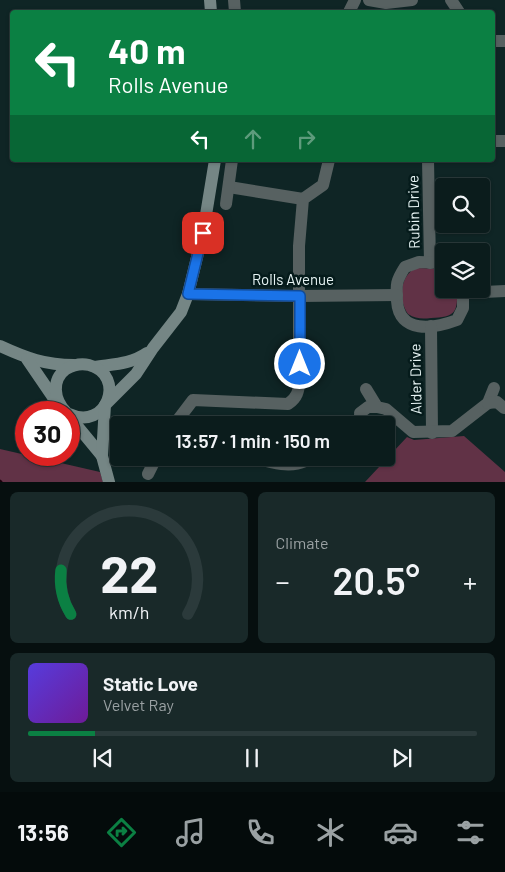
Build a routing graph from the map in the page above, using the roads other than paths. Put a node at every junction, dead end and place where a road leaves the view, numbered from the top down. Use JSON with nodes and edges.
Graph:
{"nodes":[{"id":1,"x":369,"y":0,"type":"edge"},
{"id":2,"x":412,"y":0,"type":"edge"},
{"id":3,"x":215,"y":162,"type":"edge"},
{"id":4,"x":232,"y":162,"type":"edge"},
{"id":5,"x":328,"y":162,"type":"edge"},
{"id":6,"x":428,"y":162,"type":"edge"},
{"id":7,"x":229,"y":187,"type":"junction"},
{"id":8,"x":303,"y":199,"type":"junction"},
{"id":9,"x":226,"y":204,"type":"dead end"},
{"id":10,"x":430,"y":263,"type":"junction"},
{"id":11,"x":435,"y":263,"type":"edge"},
{"id":12,"x":490,"y":291,"type":"edge"},
{"id":13,"x":505,"y":291,"type":"edge"},
{"id":14,"x":188,"y":294,"type":"junction"},
{"id":15,"x":397,"y":295,"type":"junction"},
{"id":16,"x":300,"y":296,"type":"junction"},
{"id":17,"x":463,"y":298,"type":"edge"},
{"id":18,"x":431,"y":326,"type":"junction"},
{"id":19,"x":0,"y":346,"type":"edge"},
{"id":20,"x":153,"y":348,"type":"junction"},
{"id":21,"x":27,"y":359,"type":"junction"},
{"id":22,"x":76,"y":364,"type":"junction"},
{"id":23,"x":95,"y":367,"type":"junction"},
{"id":24,"x":494,"y":388,"type":"dead end"},
{"id":25,"x":366,"y":389,"type":"dead end"},
{"id":26,"x":58,"y":401,"type":"edge"},
{"id":27,"x":59,"y":401,"type":"edge"},
{"id":28,"x":488,"y":403,"type":"junction"},
{"id":29,"x":106,"y":405,"type":"junction"},
{"id":30,"x":377,"y":407,"type":"junction"},
{"id":31,"x":505,"y":408,"type":"edge"},
{"id":32,"x":360,"y":413,"type":"joint"},
{"id":33,"x":181,"y":416,"type":"edge"},
{"id":34,"x":357,"y":416,"type":"edge"},
{"id":35,"x":80,"y":417,"type":"edge"},
{"id":36,"x":80,"y":429,"type":"edge"},
{"id":37,"x":432,"y":432,"type":"junction"},
{"id":38,"x":102,"y":456,"type":"junction"},
{"id":39,"x":152,"y":466,"type":"edge"},
{"id":40,"x":276,"y":466,"type":"edge"},
{"id":41,"x":298,"y":466,"type":"edge"},
{"id":42,"x":148,"y":474,"type":"dead end"},
{"id":43,"x":109,"y":482,"type":"edge"}],
"edges":[{"from":1,"to":2,"type":"street"},
{"from":3,"to":14,"type":"street"},
{"from":4,"to":7,"type":"street"},
{"from":5,"to":8,"type":"street"},
{"from":6,"to":10,"type":"street","name":"Rubin Drive"},
{"from":7,"to":8,"type":"street"},
{"from":7,"to":9,"type":"street"},
{"from":8,"to":16,"type":"street"},
{"from":10,"to":11,"type":"street"},
{"from":10,"to":15,"type":"street"},
{"from":12,"to":13,"type":"street"},
{"from":14,"to":16,"type":"street","name":"Rolls Avenue"},
{"from":14,"to":20,"type":"street"},
{"from":15,"to":16,"type":"street","name":"Rolls Avenue"},
{"from":15,"to":18,"type":"street"},
{"from":16,"to":33,"type":"street"},
{"from":17,"to":18,"type":"street"},
{"from":18,"to":37,"type":"street","name":"Alder Drive"},
{"from":19,"to":21,"type":"street"},
{"from":20,"to":23,"type":"street"},
{"from":20,"to":29,"type":"street"},
{"from":21,"to":22,"type":"street"},
{"from":21,"to":26,"type":"street"},
{"from":22,"to":23,"type":"street"},
{"from":22,"to":27,"type":"street"},
{"from":23,"to":29,"type":"street"},
{"from":24,"to":28,"type":"street"},
{"from":25,"to":30,"type":"street"},
{"from":28,"to":31,"type":"street"},
{"from":28,"to":37,"type":"street"},
{"from":29,"to":35,"type":"street"},
{"from":29,"to":38,"type":"street"},
{"from":30,"to":32,"type":"street"},
{"from":30,"to":37,"type":"street"},
{"from":32,"to":34,"type":"lane"},
{"from":36,"to":38,"type":"street"},
{"from":38,"to":43,"type":"street"},
{"from":39,"to":42,"type":"street"},
{"from":40,"to":41,"type":"lane"}]}
